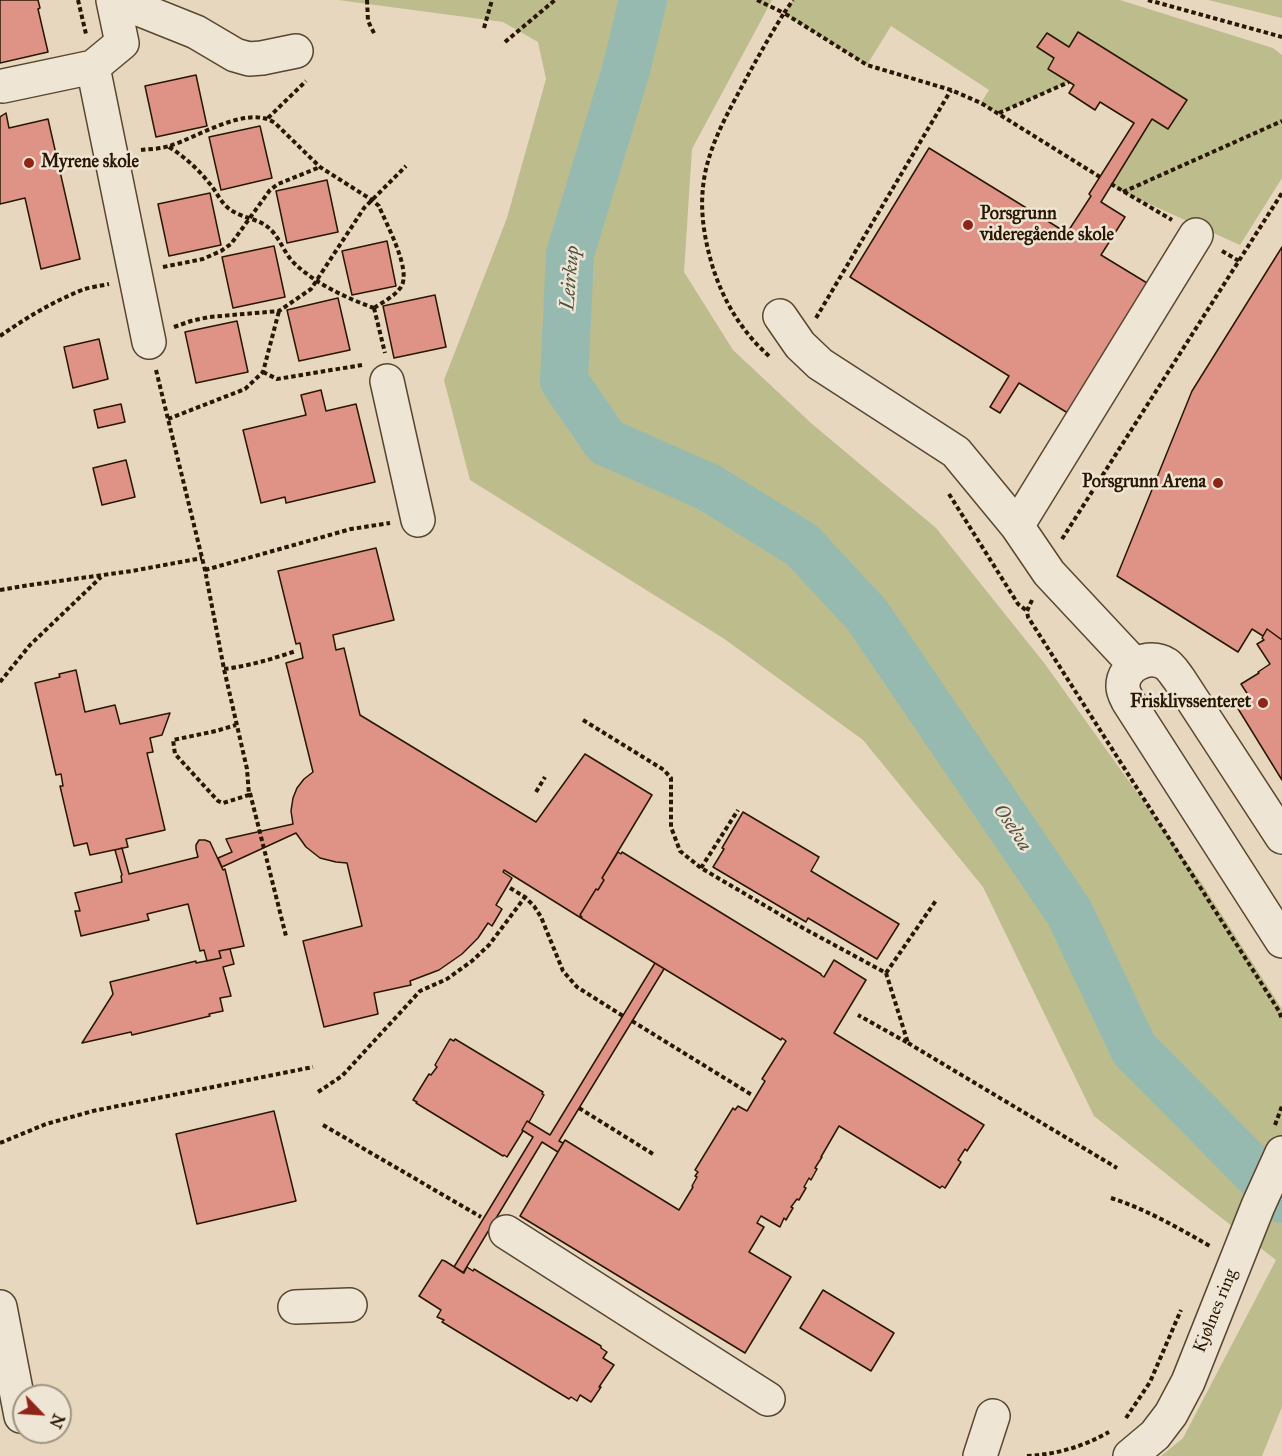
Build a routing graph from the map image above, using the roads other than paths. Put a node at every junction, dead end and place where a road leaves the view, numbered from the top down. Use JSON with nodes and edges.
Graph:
{"nodes":[{"id":1,"x":115,"y":0,"type":"edge"},
{"id":2,"x":302,"y":65,"type":"road end"},
{"id":3,"x":93,"y":67,"type":"junction"},
{"id":4,"x":3,"y":86,"type":"dead end"},
{"id":5,"x":1196,"y":235,"type":"dead end"},
{"id":6,"x":780,"y":316,"type":"dead end"},
{"id":7,"x":148,"y":339,"type":"road end"},
{"id":8,"x":382,"y":368,"type":"road end"},
{"id":9,"x":417,"y":520,"type":"road end"},
{"id":10,"x":1017,"y":526,"type":"junction"},
{"id":11,"x":1135,"y":665,"type":"junction"},
{"id":12,"x":1282,"y":837,"type":"edge"},
{"id":13,"x":1282,"y":941,"type":"edge"},
{"id":14,"x":1279,"y":1159,"type":"edge"},
{"id":15,"x":495,"y":1225,"type":"road end"},
{"id":16,"x":350,"y":1305,"type":"dead end"},
{"id":17,"x":0,"y":1306,"type":"edge"},
{"id":18,"x":295,"y":1307,"type":"dead end"},
{"id":19,"x":15,"y":1384,"type":"edge"},
{"id":20,"x":768,"y":1399,"type":"dead end"},
{"id":21,"x":993,"y":1416,"type":"dead end"},
{"id":22,"x":1121,"y":1443,"type":"edge"},
{"id":23,"x":980,"y":1456,"type":"edge"}],
"edges":[{"from":1,"to":2,"type":"street"},
{"from":1,"to":3,"type":"street"},
{"from":3,"to":4,"type":"street"},
{"from":3,"to":7,"type":"street"},
{"from":5,"to":10,"type":"street"},
{"from":6,"to":10,"type":"street"},
{"from":8,"to":9,"type":"street"},
{"from":10,"to":11,"type":"street"},
{"from":11,"to":12,"type":"street"},
{"from":11,"to":13,"type":"street"},
{"from":14,"to":22,"type":"street","name":"Kjølnes ring"},
{"from":15,"to":20,"type":"street"},
{"from":16,"to":18,"type":"street"},
{"from":17,"to":19,"type":"street"},
{"from":21,"to":23,"type":"street"}]}
